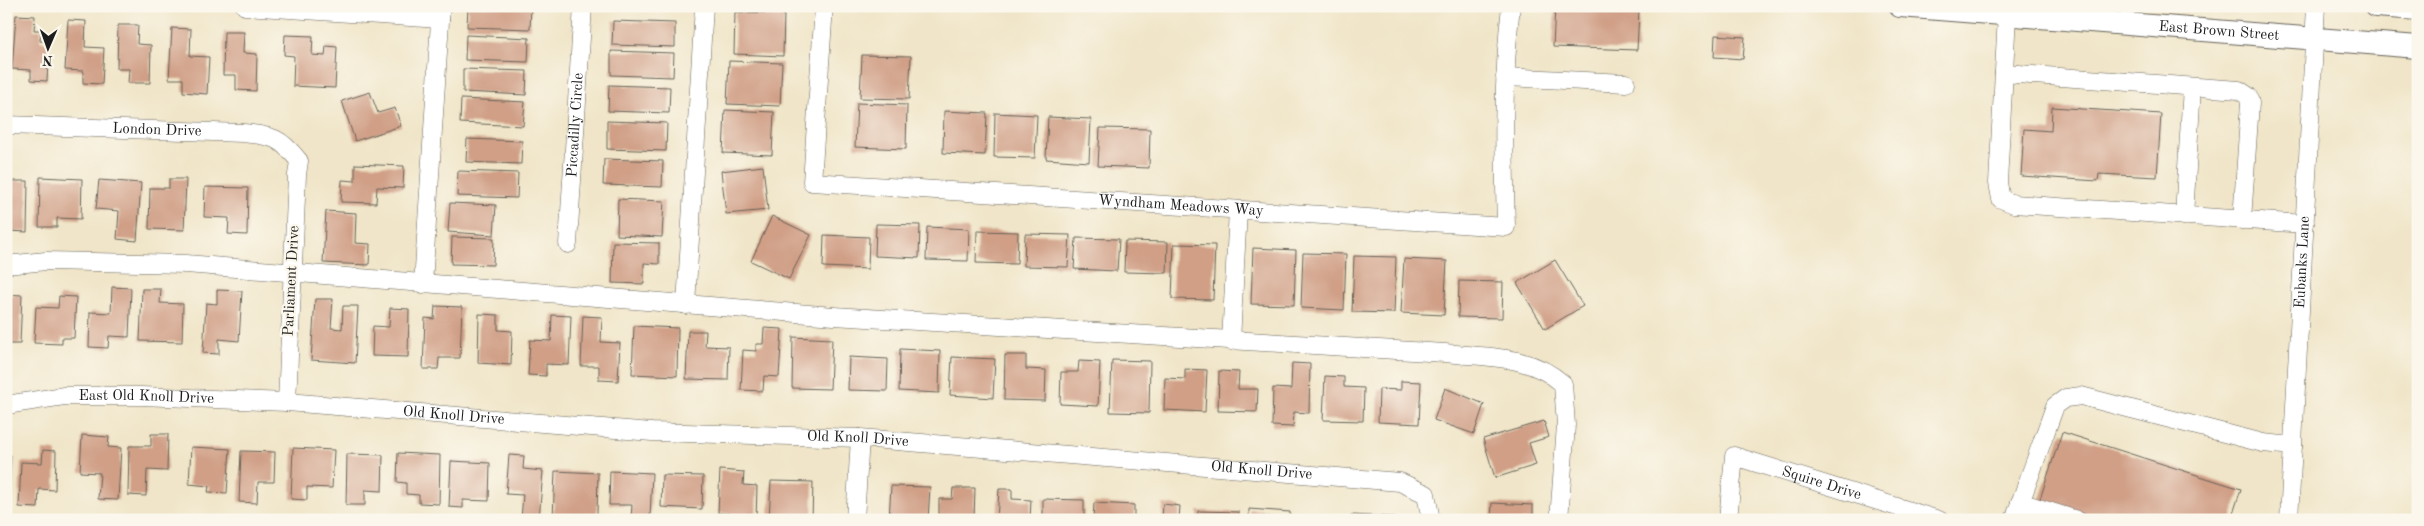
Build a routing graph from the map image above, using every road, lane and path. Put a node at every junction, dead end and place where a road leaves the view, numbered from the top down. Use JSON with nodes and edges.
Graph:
{"nodes":[{"id":1,"x":245,"y":6,"type":"edge"},
{"id":2,"x":583,"y":6,"type":"edge"},
{"id":3,"x":704,"y":6,"type":"edge"},
{"id":4,"x":824,"y":6,"type":"edge"},
{"id":5,"x":1511,"y":6,"type":"edge"},
{"id":6,"x":1900,"y":6,"type":"edge"},
{"id":7,"x":2316,"y":6,"type":"edge"},
{"id":8,"x":2376,"y":6,"type":"edge"},
{"id":9,"x":2418,"y":9,"type":"edge"},
{"id":10,"x":441,"y":12,"type":"edge"},
{"id":11,"x":2007,"y":15,"type":"junction"},
{"id":12,"x":2314,"y":40,"type":"junction"},
{"id":13,"x":2418,"y":47,"type":"edge"},
{"id":14,"x":2004,"y":73,"type":"junction"},
{"id":15,"x":1505,"y":76,"type":"junction"},
{"id":16,"x":1626,"y":83,"type":"dead end"},
{"id":17,"x":2192,"y":87,"type":"junction"},
{"id":18,"x":6,"y":125,"type":"edge"},
{"id":19,"x":299,"y":161,"type":"joint"},
{"id":20,"x":1238,"y":210,"type":"junction"},
{"id":21,"x":2184,"y":216,"type":"junction"},
{"id":22,"x":2242,"y":220,"type":"junction"},
{"id":23,"x":2305,"y":224,"type":"junction"},
{"id":24,"x":568,"y":244,"type":"dead end"},
{"id":25,"x":6,"y":265,"type":"edge"},
{"id":26,"x":292,"y":274,"type":"junction"},
{"id":27,"x":423,"y":284,"type":"junction"},
{"id":28,"x":686,"y":304,"type":"junction"},
{"id":29,"x":1231,"y":341,"type":"junction"},
{"id":30,"x":287,"y":402,"type":"junction"},
{"id":31,"x":6,"y":405,"type":"edge"},
{"id":32,"x":860,"y":438,"type":"junction"},
{"id":33,"x":2293,"y":446,"type":"junction"},
{"id":34,"x":2020,"y":502,"type":"junction"},
{"id":35,"x":855,"y":520,"type":"edge"},
{"id":36,"x":1431,"y":520,"type":"edge"},
{"id":37,"x":1560,"y":520,"type":"edge"},
{"id":38,"x":1728,"y":520,"type":"edge"},
{"id":39,"x":1938,"y":520,"type":"edge"},
{"id":40,"x":2014,"y":520,"type":"edge"},
{"id":41,"x":2077,"y":520,"type":"edge"},
{"id":42,"x":2289,"y":520,"type":"edge"}],
"edges":[{"from":1,"to":10,"type":"street"},
{"from":2,"to":24,"type":"street","name":"Piccadilly Circle"},
{"from":3,"to":28,"type":"street"},
{"from":4,"to":20,"type":"street","name":"Wyndham Meadows Way"},
{"from":5,"to":15,"type":"street","name":"Wyndham Meadows Way"},
{"from":6,"to":11,"type":"main road","name":"East Brown Street"},
{"from":7,"to":12,"type":"street","name":"Eubanks Lane"},
{"from":8,"to":9,"type":"main road"},
{"from":10,"to":27,"type":"street"},
{"from":11,"to":12,"type":"main road","name":"East Brown Street"},
{"from":11,"to":14,"type":"street"},
{"from":12,"to":13,"type":"main road","name":"East Brown Street"},
{"from":12,"to":23,"type":"street","name":"Eubanks Lane"},
{"from":14,"to":17,"type":"street"},
{"from":14,"to":21,"type":"street"},
{"from":15,"to":16,"type":"street"},
{"from":15,"to":20,"type":"street","name":"Wyndham Meadows Way"},
{"from":17,"to":21,"type":"street"},
{"from":17,"to":22,"type":"street"},
{"from":18,"to":19,"type":"street","name":"London Drive"},
{"from":19,"to":26,"type":"street","name":"Parliament Drive"},
{"from":20,"to":29,"type":"street"},
{"from":21,"to":22,"type":"street"},
{"from":22,"to":23,"type":"street"},
{"from":23,"to":33,"type":"street","name":"Eubanks Lane"},
{"from":25,"to":26,"type":"street"},
{"from":26,"to":27,"type":"street"},
{"from":26,"to":30,"type":"street","name":"Parliament Drive"},
{"from":27,"to":28,"type":"street"},
{"from":28,"to":29,"type":"street"},
{"from":29,"to":37,"type":"street"},
{"from":30,"to":31,"type":"street","name":"East Old Knoll Drive"},
{"from":30,"to":32,"type":"street","name":"Old Knoll Drive"},
{"from":32,"to":35,"type":"street"},
{"from":32,"to":36,"type":"street","name":"Old Knoll Drive"},
{"from":33,"to":34,"type":"street"},
{"from":33,"to":42,"type":"street","name":"Eubanks Lane"},
{"from":34,"to":40,"type":"street"},
{"from":34,"to":41,"type":"street"},
{"from":38,"to":39,"type":"street","name":"Squire Drive"}]}
